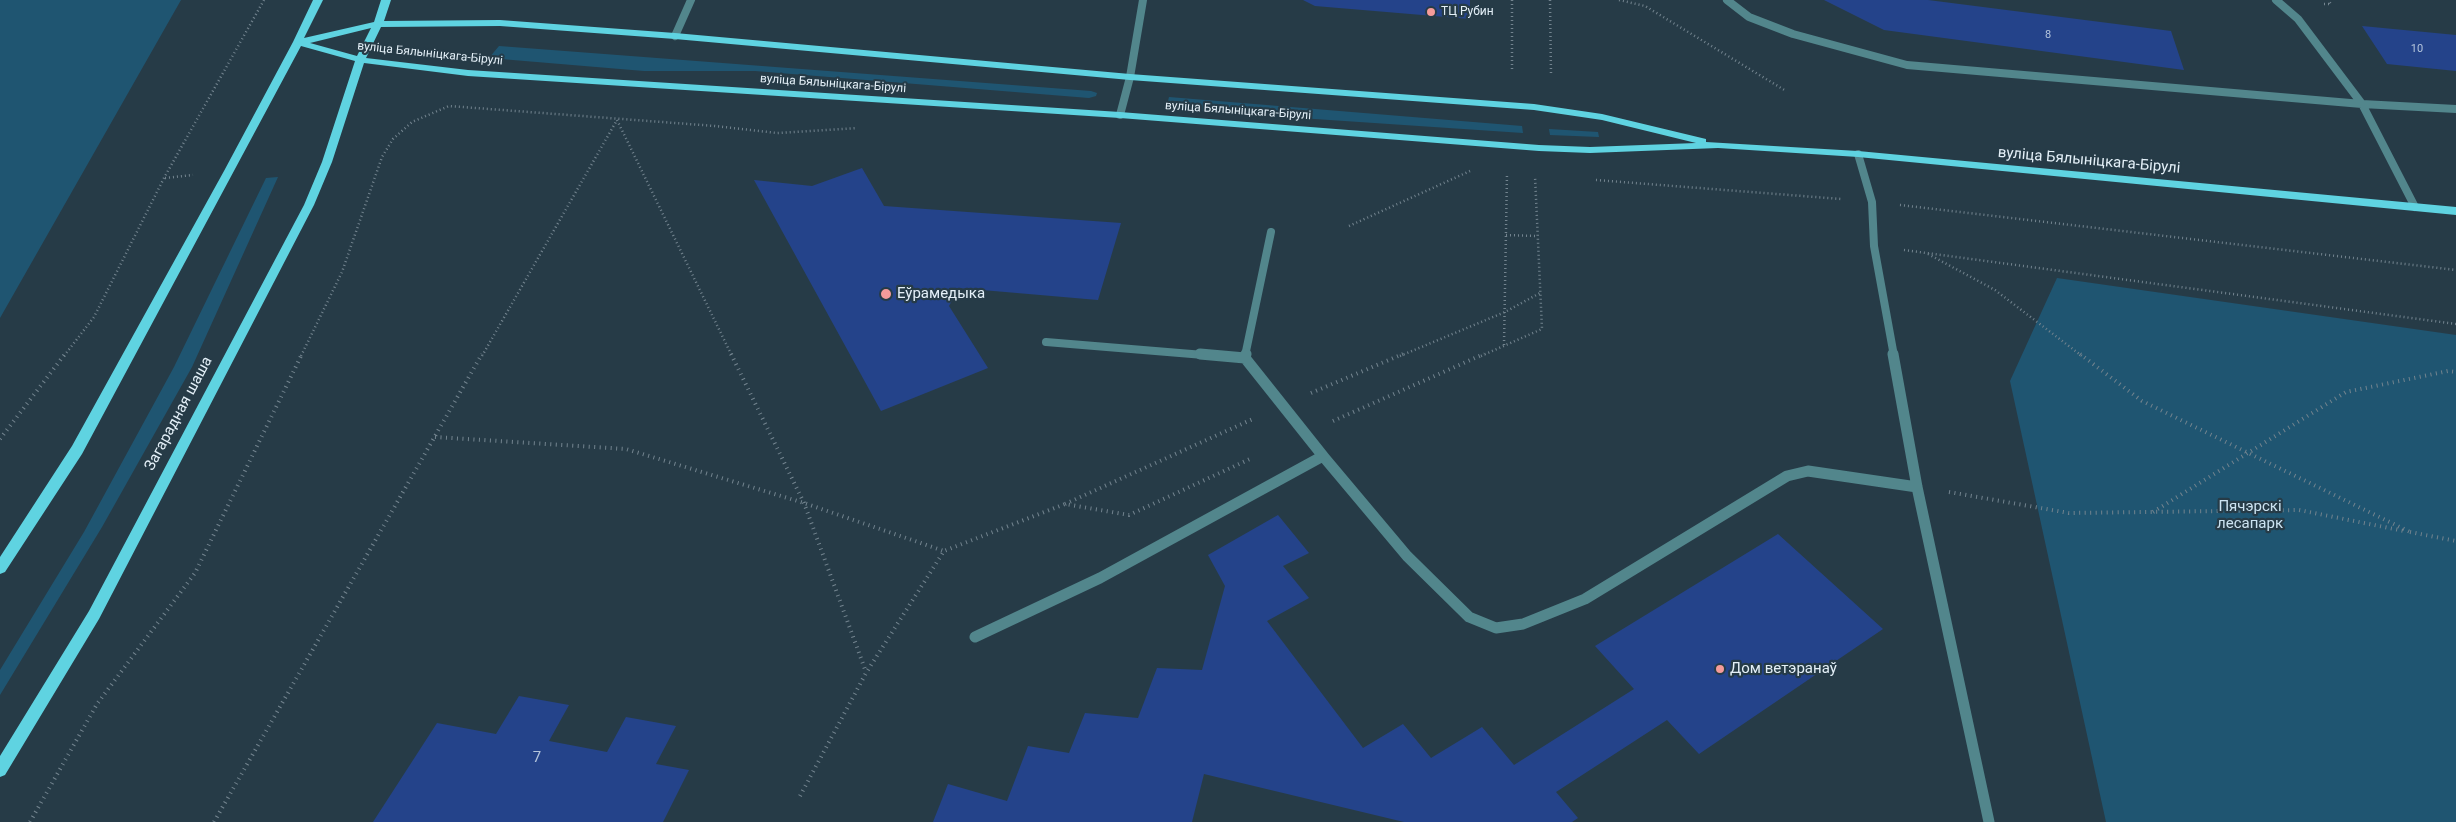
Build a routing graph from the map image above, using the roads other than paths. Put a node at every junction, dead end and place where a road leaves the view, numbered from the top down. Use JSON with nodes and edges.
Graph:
{"nodes":[{"id":1,"x":318,"y":0,"type":"edge"},
{"id":2,"x":386,"y":0,"type":"edge"},
{"id":3,"x":691,"y":0,"type":"edge"},
{"id":4,"x":1143,"y":0,"type":"edge"},
{"id":5,"x":1727,"y":0,"type":"edge"},
{"id":6,"x":2276,"y":0,"type":"edge"},
{"id":7,"x":378,"y":24,"type":"junction"},
{"id":8,"x":675,"y":36,"type":"junction"},
{"id":9,"x":298,"y":42,"type":"junction"},
{"id":10,"x":360,"y":60,"type":"junction"},
{"id":11,"x":1130,"y":78,"type":"junction"},
{"id":12,"x":2362,"y":104,"type":"junction"},
{"id":13,"x":2456,"y":109,"type":"edge"},
{"id":14,"x":1120,"y":115,"type":"junction"},
{"id":15,"x":1718,"y":145,"type":"junction"},
{"id":16,"x":1858,"y":154,"type":"junction"},
{"id":17,"x":2415,"y":207,"type":"junction"},
{"id":18,"x":2456,"y":211,"type":"edge"},
{"id":19,"x":1271,"y":232,"type":"dead end"},
{"id":20,"x":1046,"y":342,"type":"dead end"},
{"id":21,"x":1245,"y":358,"type":"junction"},
{"id":22,"x":1323,"y":456,"type":"junction"},
{"id":23,"x":1917,"y":487,"type":"junction"},
{"id":24,"x":0,"y":568,"type":"edge"},
{"id":25,"x":975,"y":637,"type":"dead end"},
{"id":26,"x":0,"y":770,"type":"edge"},
{"id":27,"x":1989,"y":822,"type":"edge"}],
"edges":[{"from":1,"to":9,"type":"main road"},
{"from":2,"to":7,"type":"main road","name":"Загарадная шаша"},
{"from":3,"to":8,"type":"street"},
{"from":4,"to":11,"type":"street"},
{"from":5,"to":12,"type":"street"},
{"from":6,"to":12,"type":"street"},
{"from":7,"to":8,"type":"main road","name":"вуліца Бялыніцкага-Бірулі"},
{"from":7,"to":9,"type":"main road","name":"вуліца Бялыніцкага-Бірулі"},
{"from":7,"to":10,"type":"main road","name":"Загарадная шаша"},
{"from":8,"to":11,"type":"main road","name":"вуліца Бялыніцкага-Бірулі"},
{"from":9,"to":10,"type":"main road","name":"вуліца Бялыніцкага-Бірулі"},
{"from":9,"to":24,"type":"main road"},
{"from":10,"to":14,"type":"main road","name":"вуліца Бялыніцкага-Бірулі"},
{"from":10,"to":26,"type":"main road","name":"Загарадная шаша"},
{"from":11,"to":14,"type":"street"},
{"from":11,"to":15,"type":"main road","name":"вуліца Бялыніцкага-Бірулі"},
{"from":12,"to":13,"type":"street"},
{"from":12,"to":17,"type":"street"},
{"from":14,"to":15,"type":"main road","name":"вуліца Бялыніцкага-Бірулі"},
{"from":15,"to":16,"type":"main road","name":"вуліца Бялыніцкага-Бірулі"},
{"from":16,"to":17,"type":"main road","name":"вуліца Бялыніцкага-Бірулі"},
{"from":16,"to":23,"type":"street"},
{"from":17,"to":18,"type":"main road","name":"вуліца Бялыніцкага-Бірулі"},
{"from":19,"to":21,"type":"street"},
{"from":20,"to":21,"type":"street"},
{"from":21,"to":22,"type":"street"},
{"from":22,"to":23,"type":"street"},
{"from":22,"to":25,"type":"street"},
{"from":23,"to":27,"type":"street"}]}
